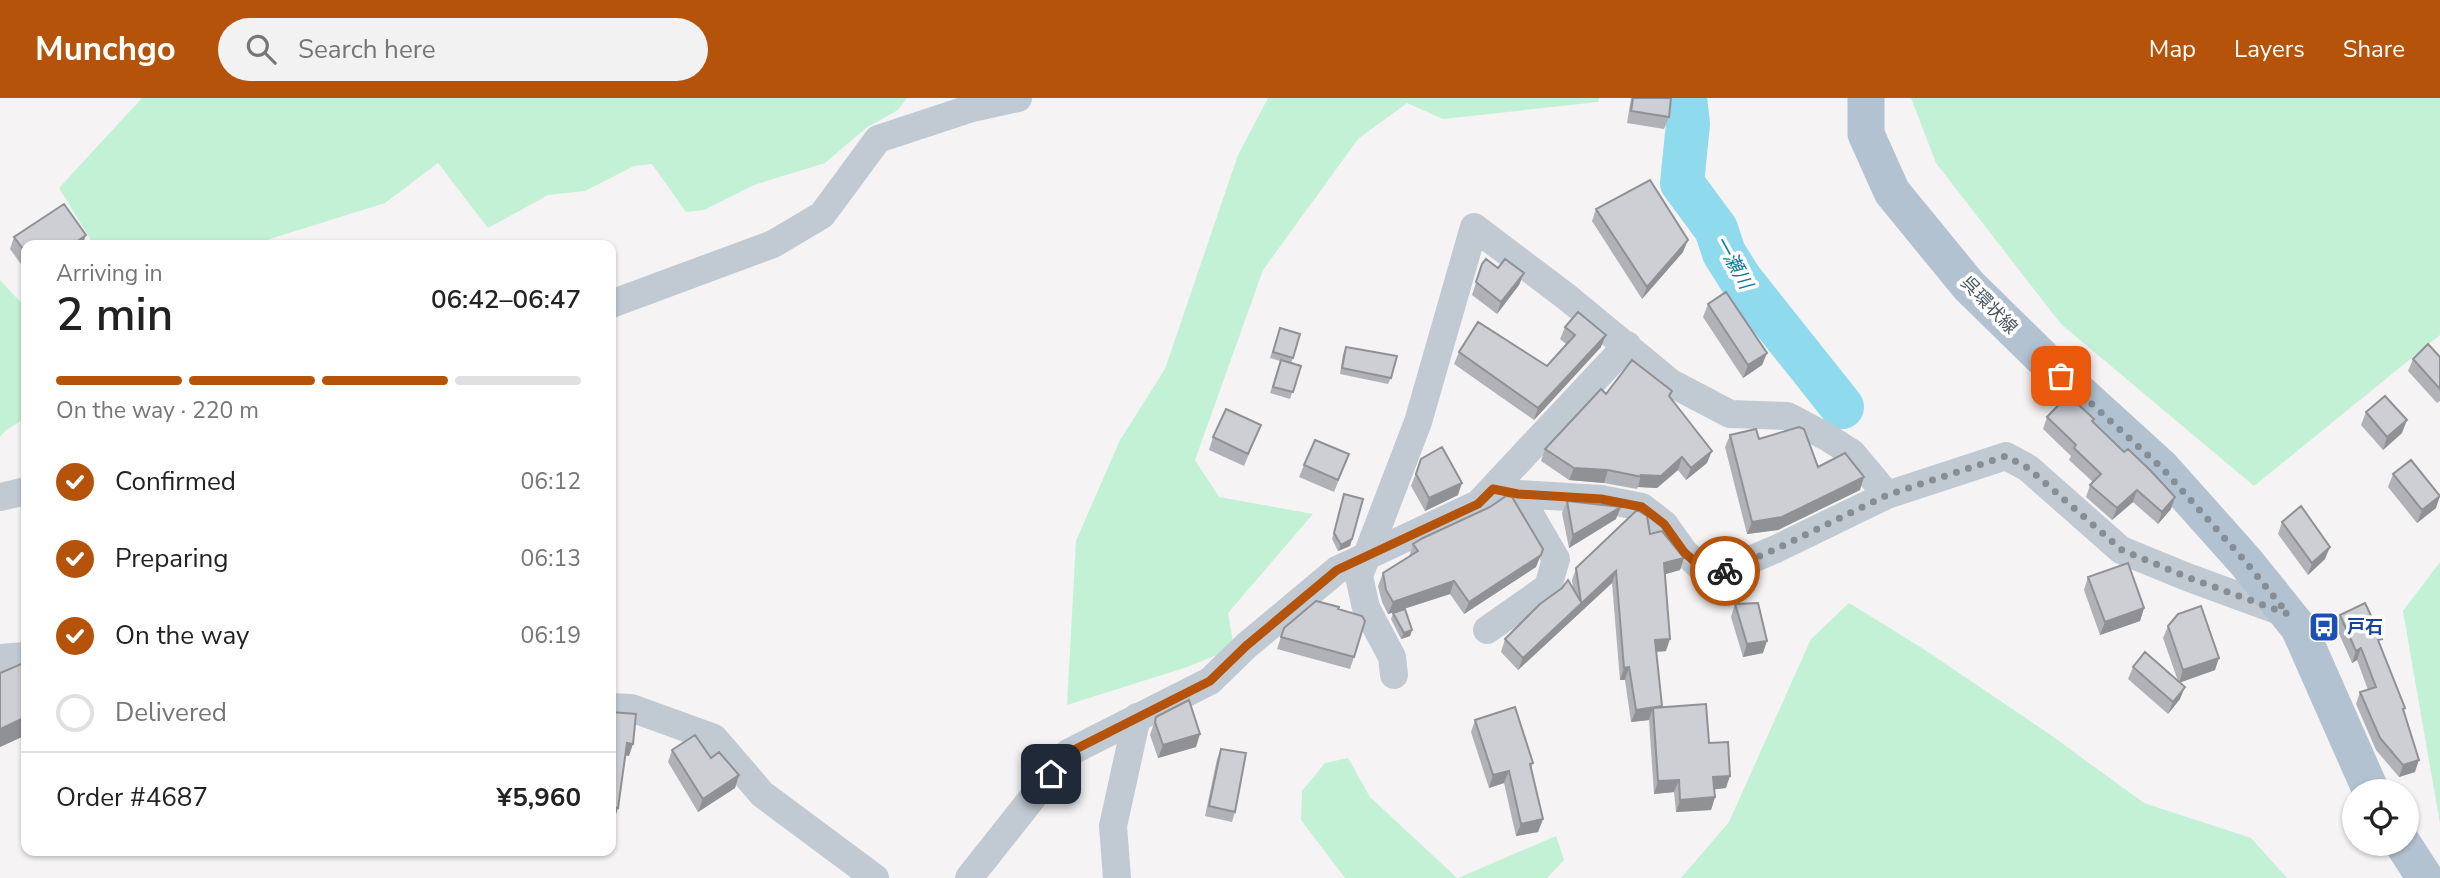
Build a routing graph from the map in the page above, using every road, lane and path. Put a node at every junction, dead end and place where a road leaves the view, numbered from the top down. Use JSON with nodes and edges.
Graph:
{"nodes":[{"id":1,"x":1018,"y":98,"type":"edge"},
{"id":2,"x":1866,"y":98,"type":"edge"},
{"id":3,"x":616,"y":302,"type":"edge"},
{"id":4,"x":1627,"y":345,"type":"junction"},
{"id":5,"x":21,"y":492,"type":"edge"},
{"id":6,"x":1506,"y":492,"type":"junction"},
{"id":7,"x":1887,"y":495,"type":"junction"},
{"id":8,"x":0,"y":497,"type":"edge"},
{"id":9,"x":1369,"y":554,"type":"junction"},
{"id":10,"x":2288,"y":614,"type":"junction"},
{"id":11,"x":1487,"y":630,"type":"dead end"},
{"id":12,"x":21,"y":656,"type":"edge"},
{"id":13,"x":0,"y":658,"type":"edge"},
{"id":14,"x":1394,"y":675,"type":"dead end"},
{"id":15,"x":616,"y":707,"type":"edge"},
{"id":16,"x":1137,"y":717,"type":"junction"},
{"id":17,"x":2366,"y":779,"type":"edge"},
{"id":18,"x":2410,"y":856,"type":"edge"},
{"id":19,"x":875,"y":878,"type":"edge"},
{"id":20,"x":970,"y":878,"type":"edge"},
{"id":21,"x":1117,"y":878,"type":"edge"},
{"id":22,"x":2424,"y":878,"type":"edge"}],
"edges":[{"from":1,"to":3,"type":"street"},
{"from":2,"to":10,"type":"main road","name":"呉環状線"},
{"from":4,"to":6,"type":"street"},
{"from":4,"to":7,"type":"street"},
{"from":4,"to":9,"type":"street"},
{"from":5,"to":8,"type":"street"},
{"from":6,"to":7,"type":"street"},
{"from":6,"to":9,"type":"street"},
{"from":6,"to":11,"type":"street"},
{"from":7,"to":10,"type":"street"},
{"from":9,"to":14,"type":"street"},
{"from":9,"to":16,"type":"street"},
{"from":10,"to":17,"type":"main road","name":"呉環状線"},
{"from":12,"to":13,"type":"street"},
{"from":15,"to":19,"type":"street"},
{"from":16,"to":20,"type":"street"},
{"from":16,"to":21,"type":"street"},
{"from":18,"to":22,"type":"main road"}]}
